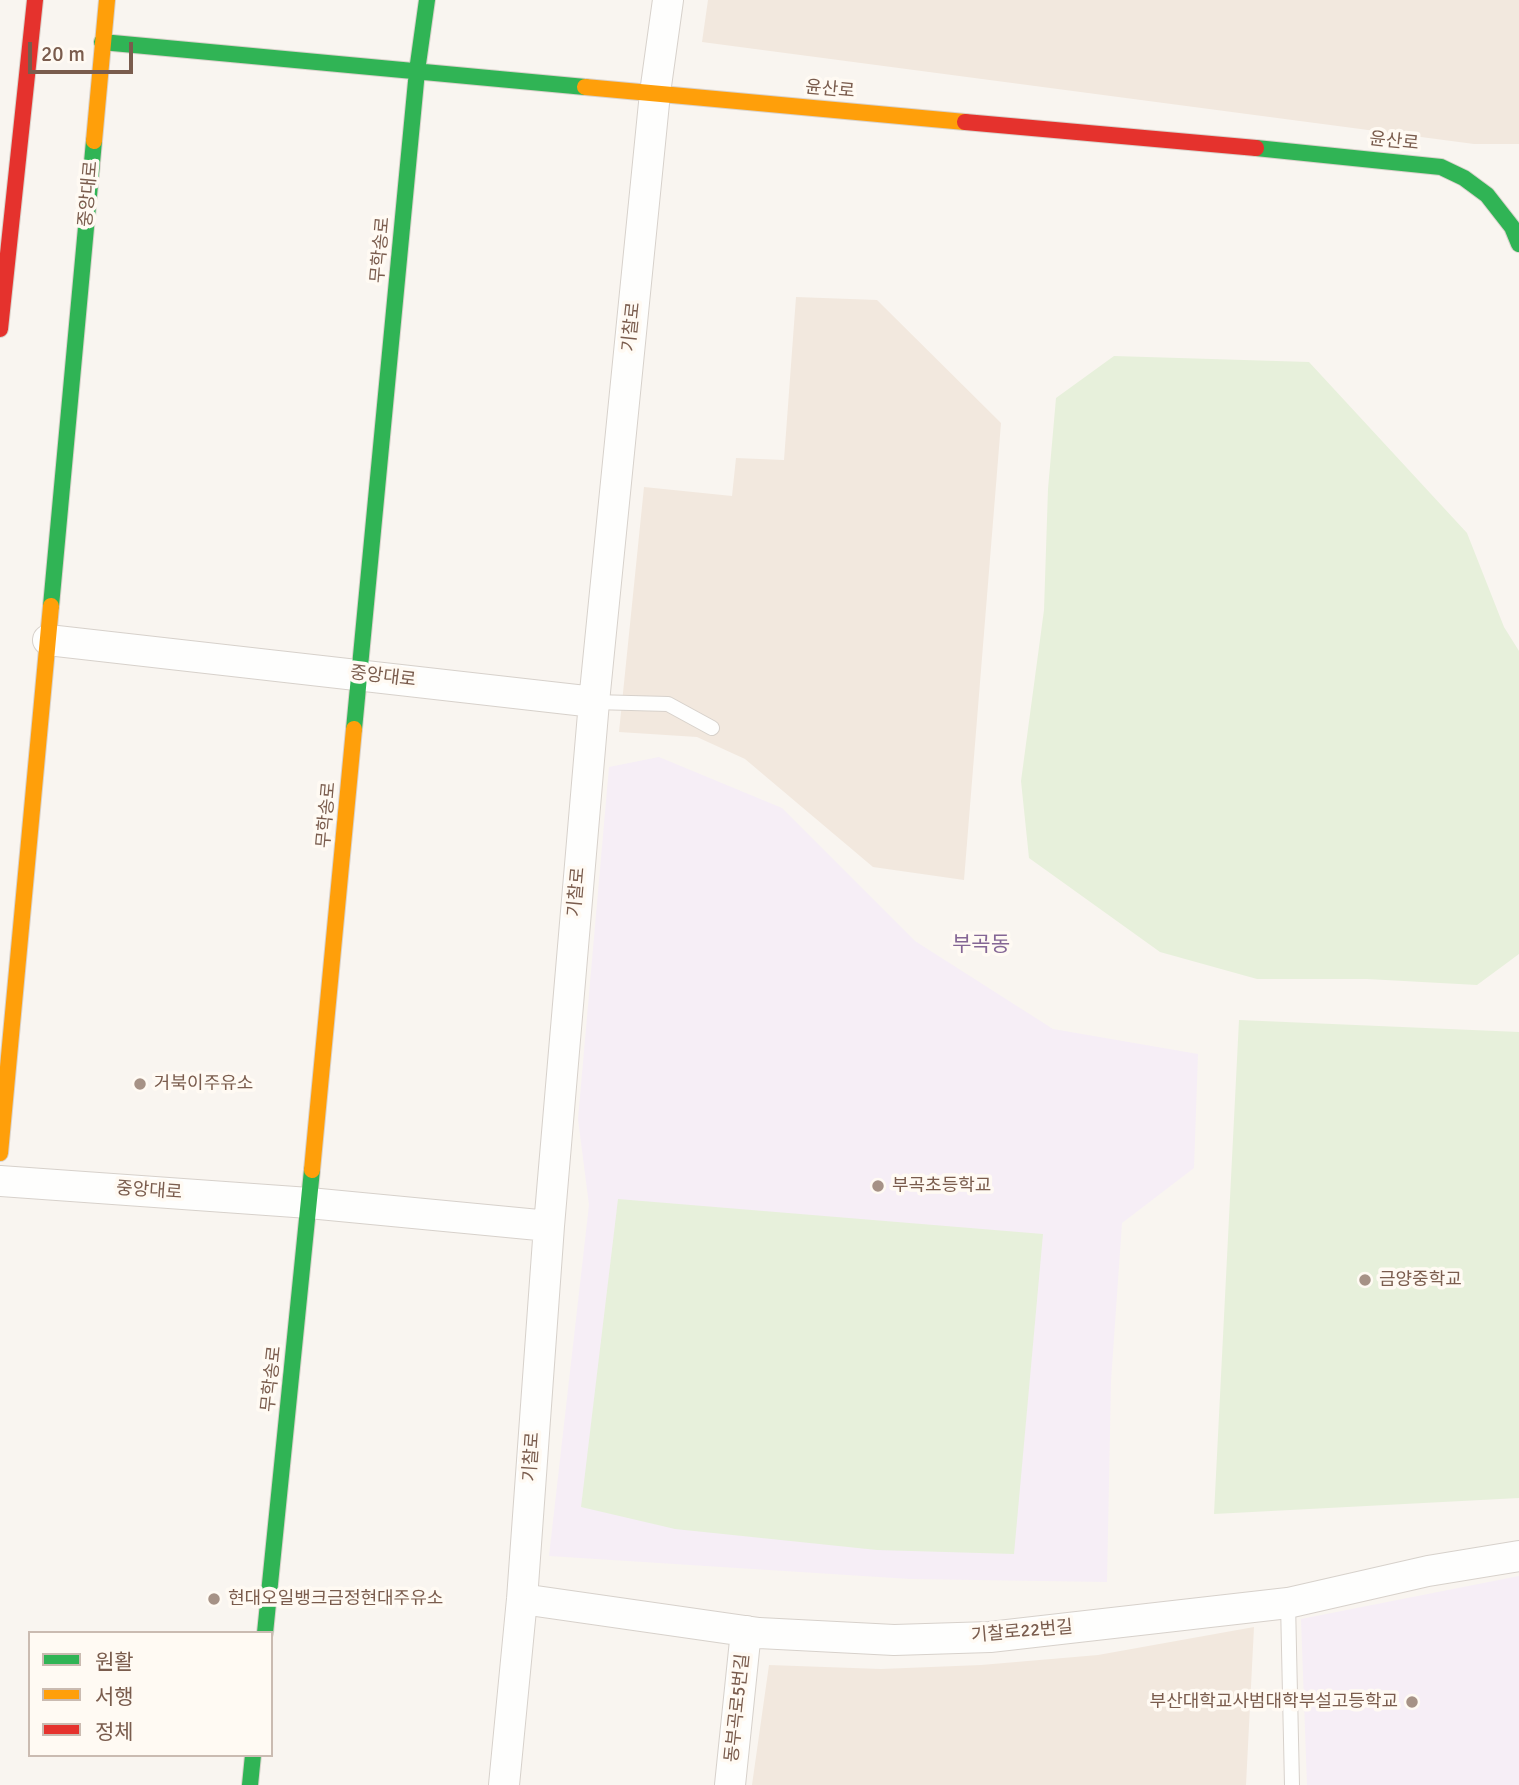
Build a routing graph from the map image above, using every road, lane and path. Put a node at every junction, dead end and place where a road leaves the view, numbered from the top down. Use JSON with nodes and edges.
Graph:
{"nodes":[{"id":1,"x":35,"y":0,"type":"edge"},
{"id":2,"x":107,"y":0,"type":"edge"},
{"id":3,"x":427,"y":0,"type":"edge"},
{"id":4,"x":668,"y":0,"type":"edge"},
{"id":5,"x":102,"y":42,"type":"junction"},
{"id":6,"x":417,"y":71,"type":"junction"},
{"id":7,"x":655,"y":93,"type":"junction"},
{"id":8,"x":1519,"y":244,"type":"edge"},
{"id":9,"x":0,"y":330,"type":"edge"},
{"id":10,"x":48,"y":640,"type":"junction"},
{"id":11,"x":360,"y":675,"type":"junction"},
{"id":12,"x":594,"y":702,"type":"junction"},
{"id":13,"x":712,"y":728,"type":"dead end"},
{"id":14,"x":0,"y":1153,"type":"edge"},
{"id":15,"x":0,"y":1181,"type":"edge"},
{"id":16,"x":309,"y":1203,"type":"junction"},
{"id":17,"x":549,"y":1226,"type":"junction"},
{"id":18,"x":1519,"y":1556,"type":"edge"},
{"id":19,"x":522,"y":1599,"type":"junction"},
{"id":20,"x":1288,"y":1603,"type":"junction"},
{"id":21,"x":265,"y":1631,"type":"edge"},
{"id":22,"x":746,"y":1631,"type":"junction"},
{"id":23,"x":253,"y":1757,"type":"edge"},
{"id":24,"x":250,"y":1785,"type":"edge"},
{"id":25,"x":504,"y":1785,"type":"edge"},
{"id":26,"x":730,"y":1785,"type":"edge"},
{"id":27,"x":1292,"y":1785,"type":"edge"}],
"edges":[{"from":1,"to":9,"type":"street"},
{"from":2,"to":5,"type":"street","name":"중앙대로"},
{"from":3,"to":6,"type":"street","name":"무학송로"},
{"from":4,"to":7,"type":"street","name":"기찰로"},
{"from":5,"to":6,"type":"street","name":"윤산로"},
{"from":5,"to":10,"type":"street","name":"중앙대로"},
{"from":6,"to":7,"type":"street","name":"윤산로"},
{"from":6,"to":11,"type":"street","name":"무학송로"},
{"from":7,"to":8,"type":"street","name":"윤산로"},
{"from":7,"to":12,"type":"street","name":"기찰로"},
{"from":10,"to":11,"type":"street","name":"중앙대로"},
{"from":10,"to":14,"type":"street","name":"중앙대로"},
{"from":11,"to":12,"type":"street","name":"중앙대로"},
{"from":11,"to":16,"type":"street","name":"무학송로"},
{"from":12,"to":13,"type":"lane","name":"중앙대로"},
{"from":12,"to":17,"type":"street","name":"기찰로"},
{"from":15,"to":16,"type":"street","name":"중앙대로"},
{"from":16,"to":17,"type":"street","name":"중앙대로"},
{"from":16,"to":21,"type":"street","name":"무학송로"},
{"from":17,"to":19,"type":"street","name":"기찰로"},
{"from":18,"to":20,"type":"street","name":"기찰로22번길"},
{"from":19,"to":22,"type":"street","name":"기찰로22번길"},
{"from":19,"to":25,"type":"street","name":"기찰로"},
{"from":20,"to":22,"type":"street","name":"기찰로22번길"},
{"from":20,"to":27,"type":"lane"},
{"from":22,"to":26,"type":"street","name":"동부곡로5번길"},
{"from":23,"to":24,"type":"street"}]}
